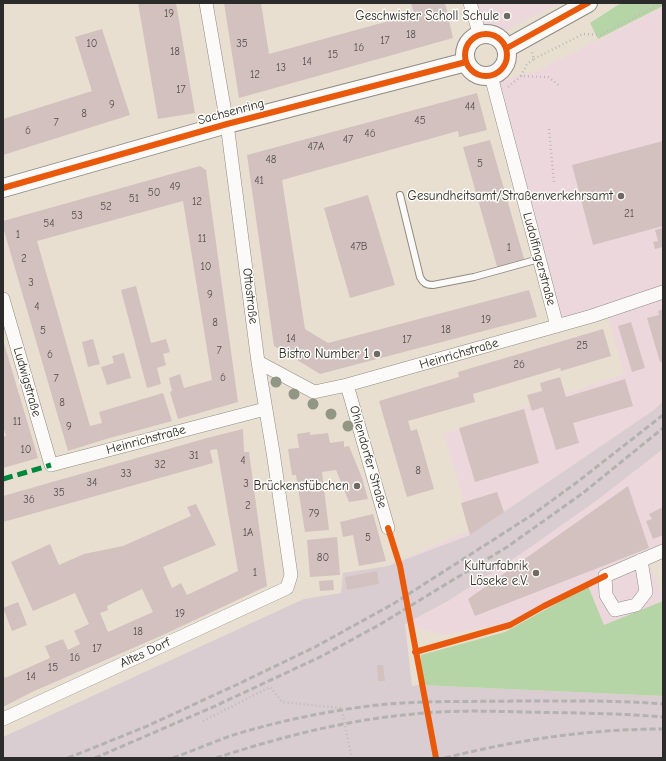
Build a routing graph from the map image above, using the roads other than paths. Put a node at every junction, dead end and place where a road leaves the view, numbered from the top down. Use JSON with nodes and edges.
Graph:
{"nodes":[{"id":1,"x":206,"y":3,"type":"edge"},
{"id":2,"x":470,"y":3,"type":"edge"},
{"id":3,"x":588,"y":3,"type":"edge"},
{"id":4,"x":480,"y":35,"type":"junction"},
{"id":5,"x":507,"y":48,"type":"junction"},
{"id":6,"x":466,"y":62,"type":"junction"},
{"id":7,"x":491,"y":76,"type":"junction"},
{"id":8,"x":227,"y":124,"type":"junction"},
{"id":9,"x":3,"y":188,"type":"edge"},
{"id":10,"x":400,"y":195,"type":"dead end"},
{"id":11,"x":539,"y":259,"type":"junction"},
{"id":12,"x":663,"y":292,"type":"edge"},
{"id":13,"x":3,"y":300,"type":"edge"},
{"id":14,"x":557,"y":326,"type":"junction"},
{"id":15,"x":258,"y":362,"type":"junction"},
{"id":16,"x":347,"y":385,"type":"junction"},
{"id":17,"x":265,"y":410,"type":"junction"},
{"id":18,"x":50,"y":465,"type":"joint"},
{"id":19,"x":388,"y":528,"type":"dead end"},
{"id":20,"x":663,"y":550,"type":"edge"},
{"id":21,"x":641,"y":560,"type":"dead end"},
{"id":22,"x":287,"y":588,"type":"joint"},
{"id":23,"x":3,"y":718,"type":"edge"}],
"edges":[{"from":1,"to":8,"type":"street","name":"Ottostraße"},
{"from":2,"to":4,"type":"street"},
{"from":3,"to":5,"type":"street"},
{"from":4,"to":5,"type":"street"},
{"from":4,"to":6,"type":"street"},
{"from":5,"to":7,"type":"street"},
{"from":6,"to":7,"type":"street"},
{"from":6,"to":8,"type":"street","name":"Sachsenring"},
{"from":7,"to":11,"type":"street","name":"Ludolfingerstraße"},
{"from":8,"to":9,"type":"street","name":"Sachsenring"},
{"from":8,"to":15,"type":"street","name":"Ottostraße"},
{"from":10,"to":11,"type":"lane"},
{"from":11,"to":14,"type":"street","name":"Ludolfingerstraße"},
{"from":12,"to":14,"type":"street","name":"Heinrichstraße"},
{"from":13,"to":18,"type":"street","name":"Ludwigstraße"},
{"from":14,"to":16,"type":"street","name":"Heinrichstraße"},
{"from":15,"to":16,"type":"street","name":"Heinrichstraße"},
{"from":15,"to":17,"type":"street","name":"Ottostraße"},
{"from":16,"to":19,"type":"street","name":"Ohlendorfer Straße"},
{"from":17,"to":18,"type":"street","name":"Heinrichstraße"},
{"from":17,"to":22,"type":"street","name":"Ottostraße"},
{"from":20,"to":21,"type":"street"},
{"from":22,"to":23,"type":"street","name":"Altes Dorf"}]}
